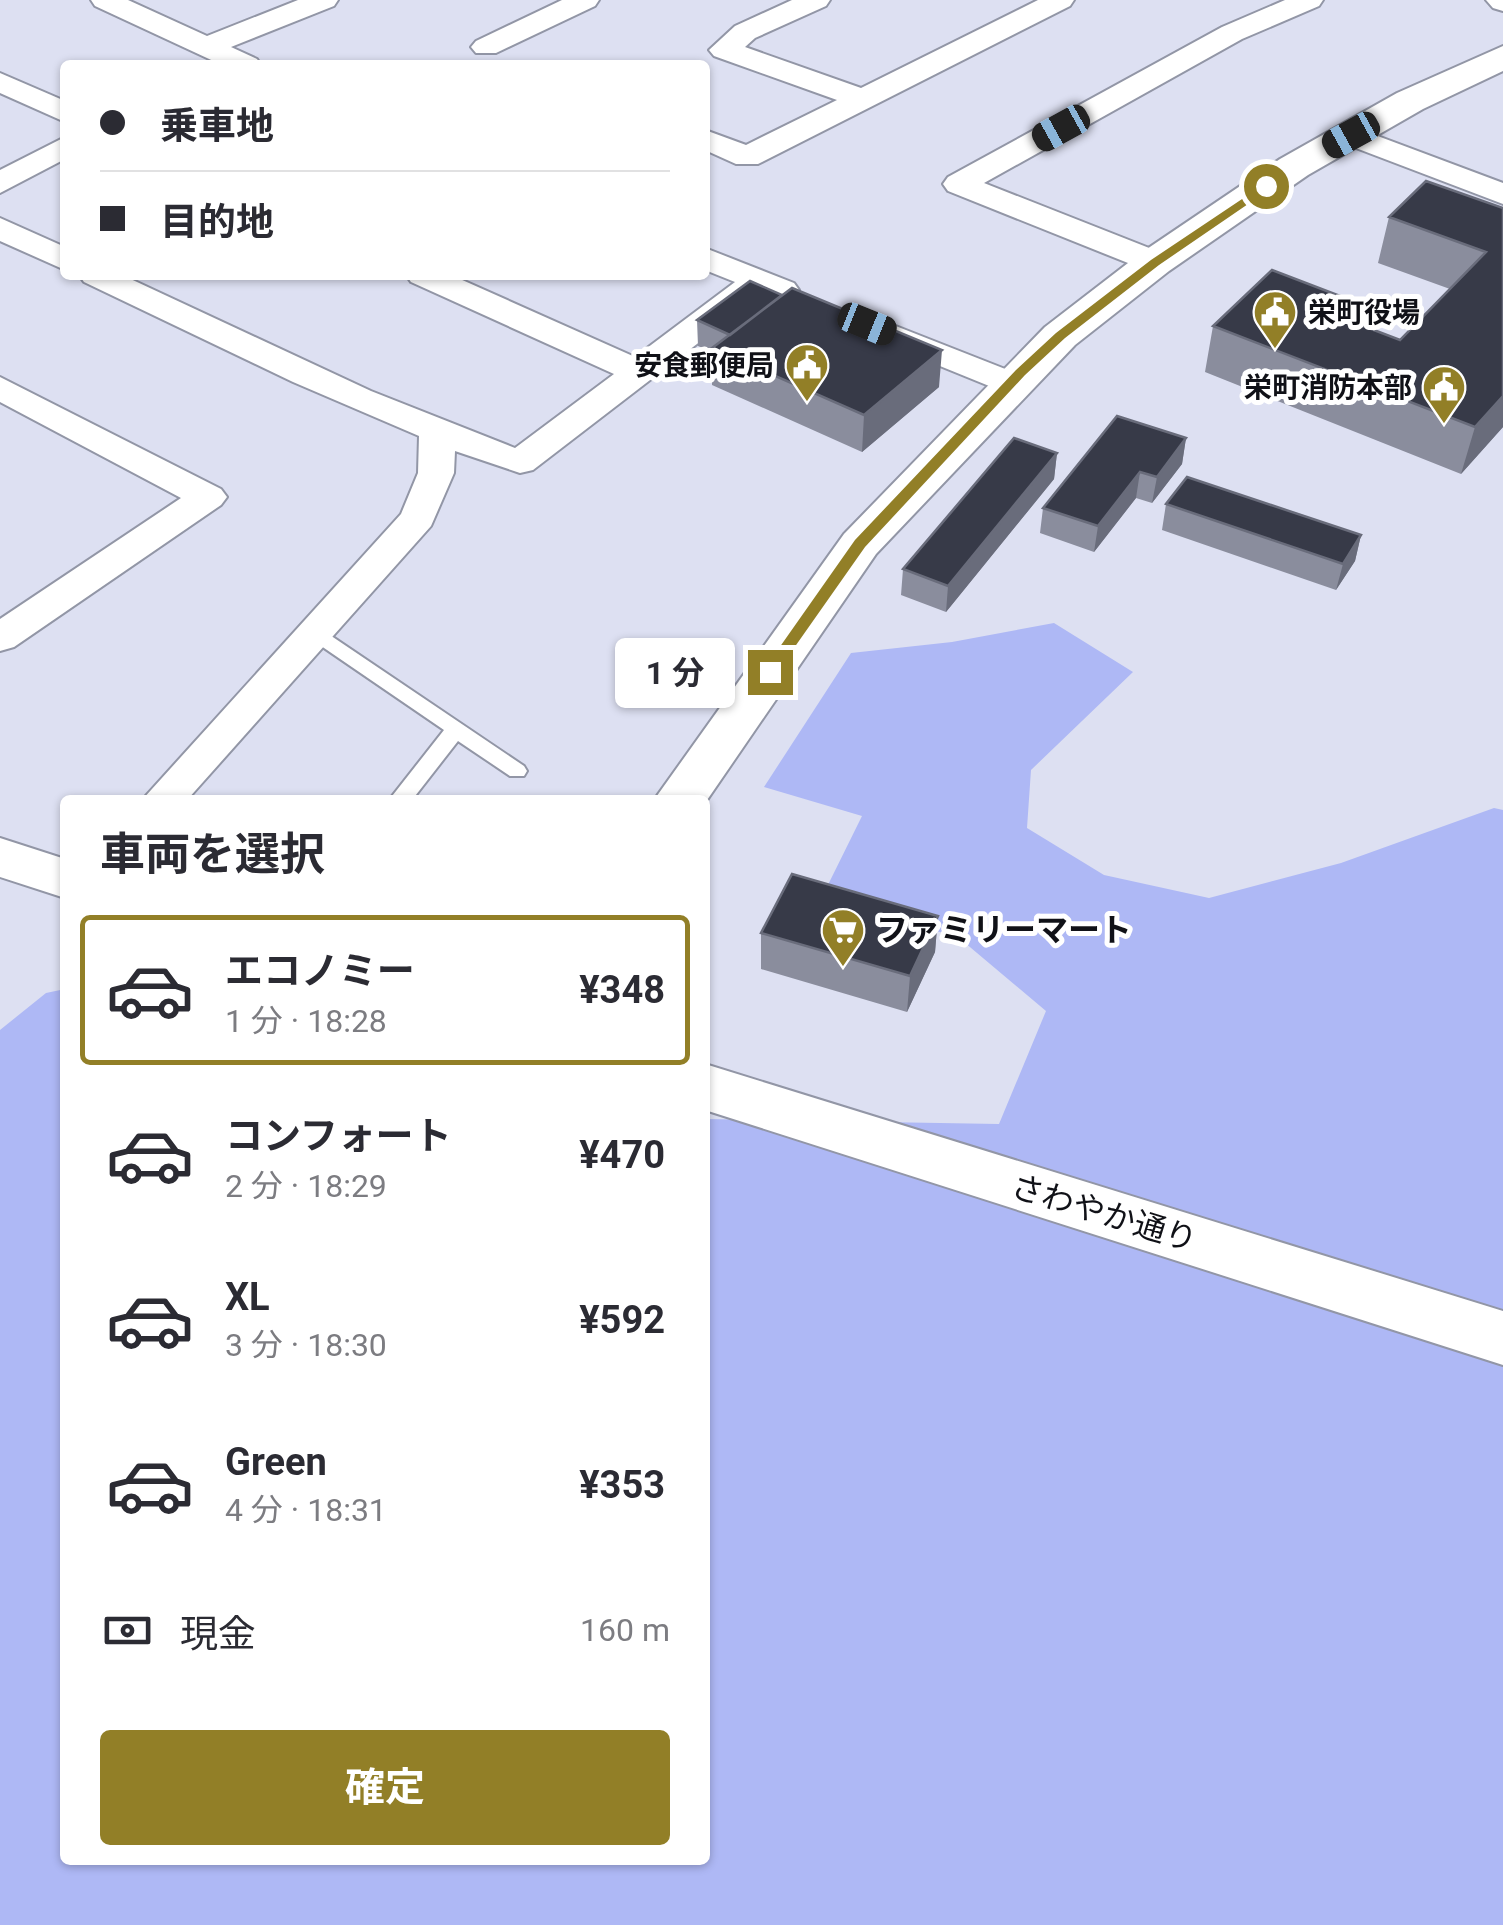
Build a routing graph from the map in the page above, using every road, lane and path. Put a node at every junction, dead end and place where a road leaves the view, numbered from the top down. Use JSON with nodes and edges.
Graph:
{"nodes":[{"id":1,"x":105,"y":0,"type":"edge"},
{"id":2,"x":324,"y":0,"type":"edge"},
{"id":3,"x":585,"y":0,"type":"edge"},
{"id":4,"x":816,"y":0,"type":"edge"},
{"id":5,"x":1060,"y":0,"type":"edge"},
{"id":6,"x":1309,"y":0,"type":"edge"},
{"id":7,"x":205,"y":47,"type":"junction"},
{"id":8,"x":1503,"y":57,"type":"edge"},
{"id":9,"x":235,"y":60,"type":"edge"},
{"id":10,"x":516,"y":60,"type":"edge"},
{"id":11,"x":0,"y":82,"type":"edge"},
{"id":12,"x":862,"y":100,"type":"junction"},
{"id":13,"x":60,"y":112,"type":"edge"},
{"id":14,"x":1351,"y":135,"type":"junction"},
{"id":15,"x":710,"y":141,"type":"edge"},
{"id":16,"x":60,"y":149,"type":"edge"},
{"id":17,"x":0,"y":183,"type":"edge"},
{"id":18,"x":1503,"y":194,"type":"edge"},
{"id":19,"x":0,"y":228,"type":"edge"},
{"id":20,"x":60,"y":258,"type":"edge"},
{"id":21,"x":710,"y":260,"type":"edge"},
{"id":22,"x":1155,"y":262,"type":"junction"},
{"id":23,"x":106,"y":280,"type":"edge"},
{"id":24,"x":433,"y":280,"type":"edge"},
{"id":25,"x":759,"y":280,"type":"junction"},
{"id":26,"x":813,"y":302,"type":"edge"},
{"id":27,"x":849,"y":317,"type":"edge"},
{"id":28,"x":637,"y":371,"type":"junction"},
{"id":29,"x":1016,"y":378,"type":"junction"},
{"id":30,"x":0,"y":388,"type":"edge"},
{"id":31,"x":437,"y":433,"type":"junction"},
{"id":32,"x":8,"y":622,"type":"edge"},
{"id":33,"x":315,"y":632,"type":"junction"},
{"id":34,"x":456,"y":729,"type":"junction"},
{"id":35,"x":518,"y":771,"type":"dead end"},
{"id":36,"x":168,"y":795,"type":"edge"},
{"id":37,"x":404,"y":795,"type":"edge"},
{"id":38,"x":684,"y":795,"type":"edge"},
{"id":39,"x":0,"y":858,"type":"edge"},
{"id":40,"x":60,"y":877,"type":"edge"},
{"id":41,"x":710,"y":1089,"type":"edge"},
{"id":42,"x":1503,"y":1338,"type":"edge"}],
"edges":[{"from":1,"to":7,"type":"street"},
{"from":2,"to":7,"type":"street"},
{"from":3,"to":10,"type":"street"},
{"from":4,"to":12,"type":"street"},
{"from":5,"to":12,"type":"street"},
{"from":6,"to":22,"type":"street"},
{"from":7,"to":9,"type":"street"},
{"from":8,"to":14,"type":"street"},
{"from":11,"to":13,"type":"street"},
{"from":12,"to":15,"type":"street"},
{"from":14,"to":18,"type":"street"},
{"from":14,"to":22,"type":"street"},
{"from":16,"to":17,"type":"street"},
{"from":19,"to":20,"type":"street"},
{"from":21,"to":25,"type":"street"},
{"from":22,"to":29,"type":"street"},
{"from":23,"to":31,"type":"street"},
{"from":24,"to":28,"type":"street"},
{"from":25,"to":26,"type":"street"},
{"from":25,"to":28,"type":"street"},
{"from":27,"to":29,"type":"street"},
{"from":28,"to":31,"type":"street"},
{"from":29,"to":38,"type":"street"},
{"from":30,"to":32,"type":"street"},
{"from":31,"to":33,"type":"street"},
{"from":33,"to":34,"type":"lane"},
{"from":33,"to":36,"type":"street"},
{"from":34,"to":35,"type":"lane"},
{"from":34,"to":37,"type":"lane"},
{"from":39,"to":40,"type":"street"},
{"from":41,"to":42,"type":"street","name":"さわやか通り"}]}
